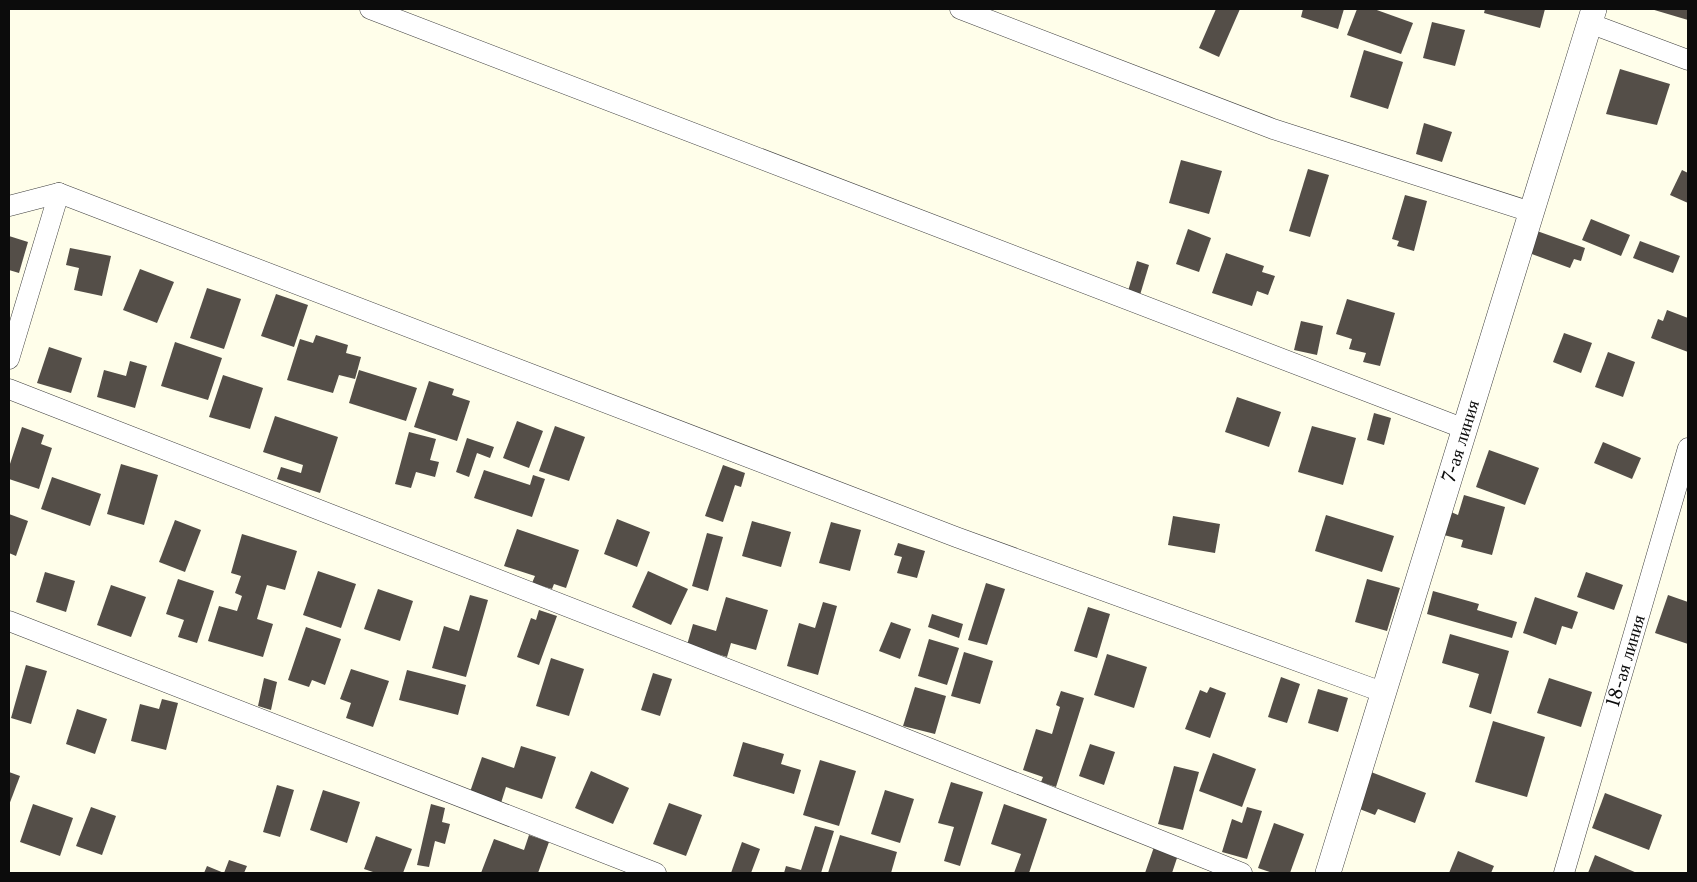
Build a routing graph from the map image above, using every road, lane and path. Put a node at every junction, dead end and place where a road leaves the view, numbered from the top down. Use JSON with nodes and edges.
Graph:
{"nodes":[{"id":1,"x":370,"y":9,"type":"edge"},
{"id":2,"x":960,"y":9,"type":"edge"},
{"id":3,"x":1592,"y":16,"type":"edge"},
{"id":4,"x":1688,"y":60,"type":"edge"},
{"id":5,"x":59,"y":193,"type":"junction"},
{"id":6,"x":9,"y":206,"type":"edge"},
{"id":7,"x":1531,"y":212,"type":"junction"},
{"id":8,"x":9,"y":359,"type":"edge"},
{"id":9,"x":9,"y":389,"type":"edge"},
{"id":10,"x":1465,"y":430,"type":"junction"},
{"id":11,"x":1688,"y":448,"type":"edge"},
{"id":12,"x":9,"y":621,"type":"edge"},
{"id":13,"x":1385,"y":692,"type":"junction"},
{"id":14,"x":656,"y":873,"type":"edge"},
{"id":15,"x":1242,"y":873,"type":"edge"},
{"id":16,"x":1328,"y":873,"type":"edge"},
{"id":17,"x":1564,"y":873,"type":"edge"}],
"edges":[{"from":1,"to":10,"type":"street"},
{"from":2,"to":7,"type":"street"},
{"from":3,"to":4,"type":"street"},
{"from":3,"to":7,"type":"street","name":"7-ая линия"},
{"from":5,"to":6,"type":"street"},
{"from":5,"to":8,"type":"street"},
{"from":5,"to":13,"type":"street"},
{"from":7,"to":10,"type":"street","name":"7-ая линия"},
{"from":9,"to":15,"type":"street"},
{"from":10,"to":13,"type":"street","name":"7-ая линия"},
{"from":11,"to":17,"type":"street","name":"18-ая линия"},
{"from":12,"to":14,"type":"street"},
{"from":13,"to":16,"type":"street","name":"7-ая линия"}]}
